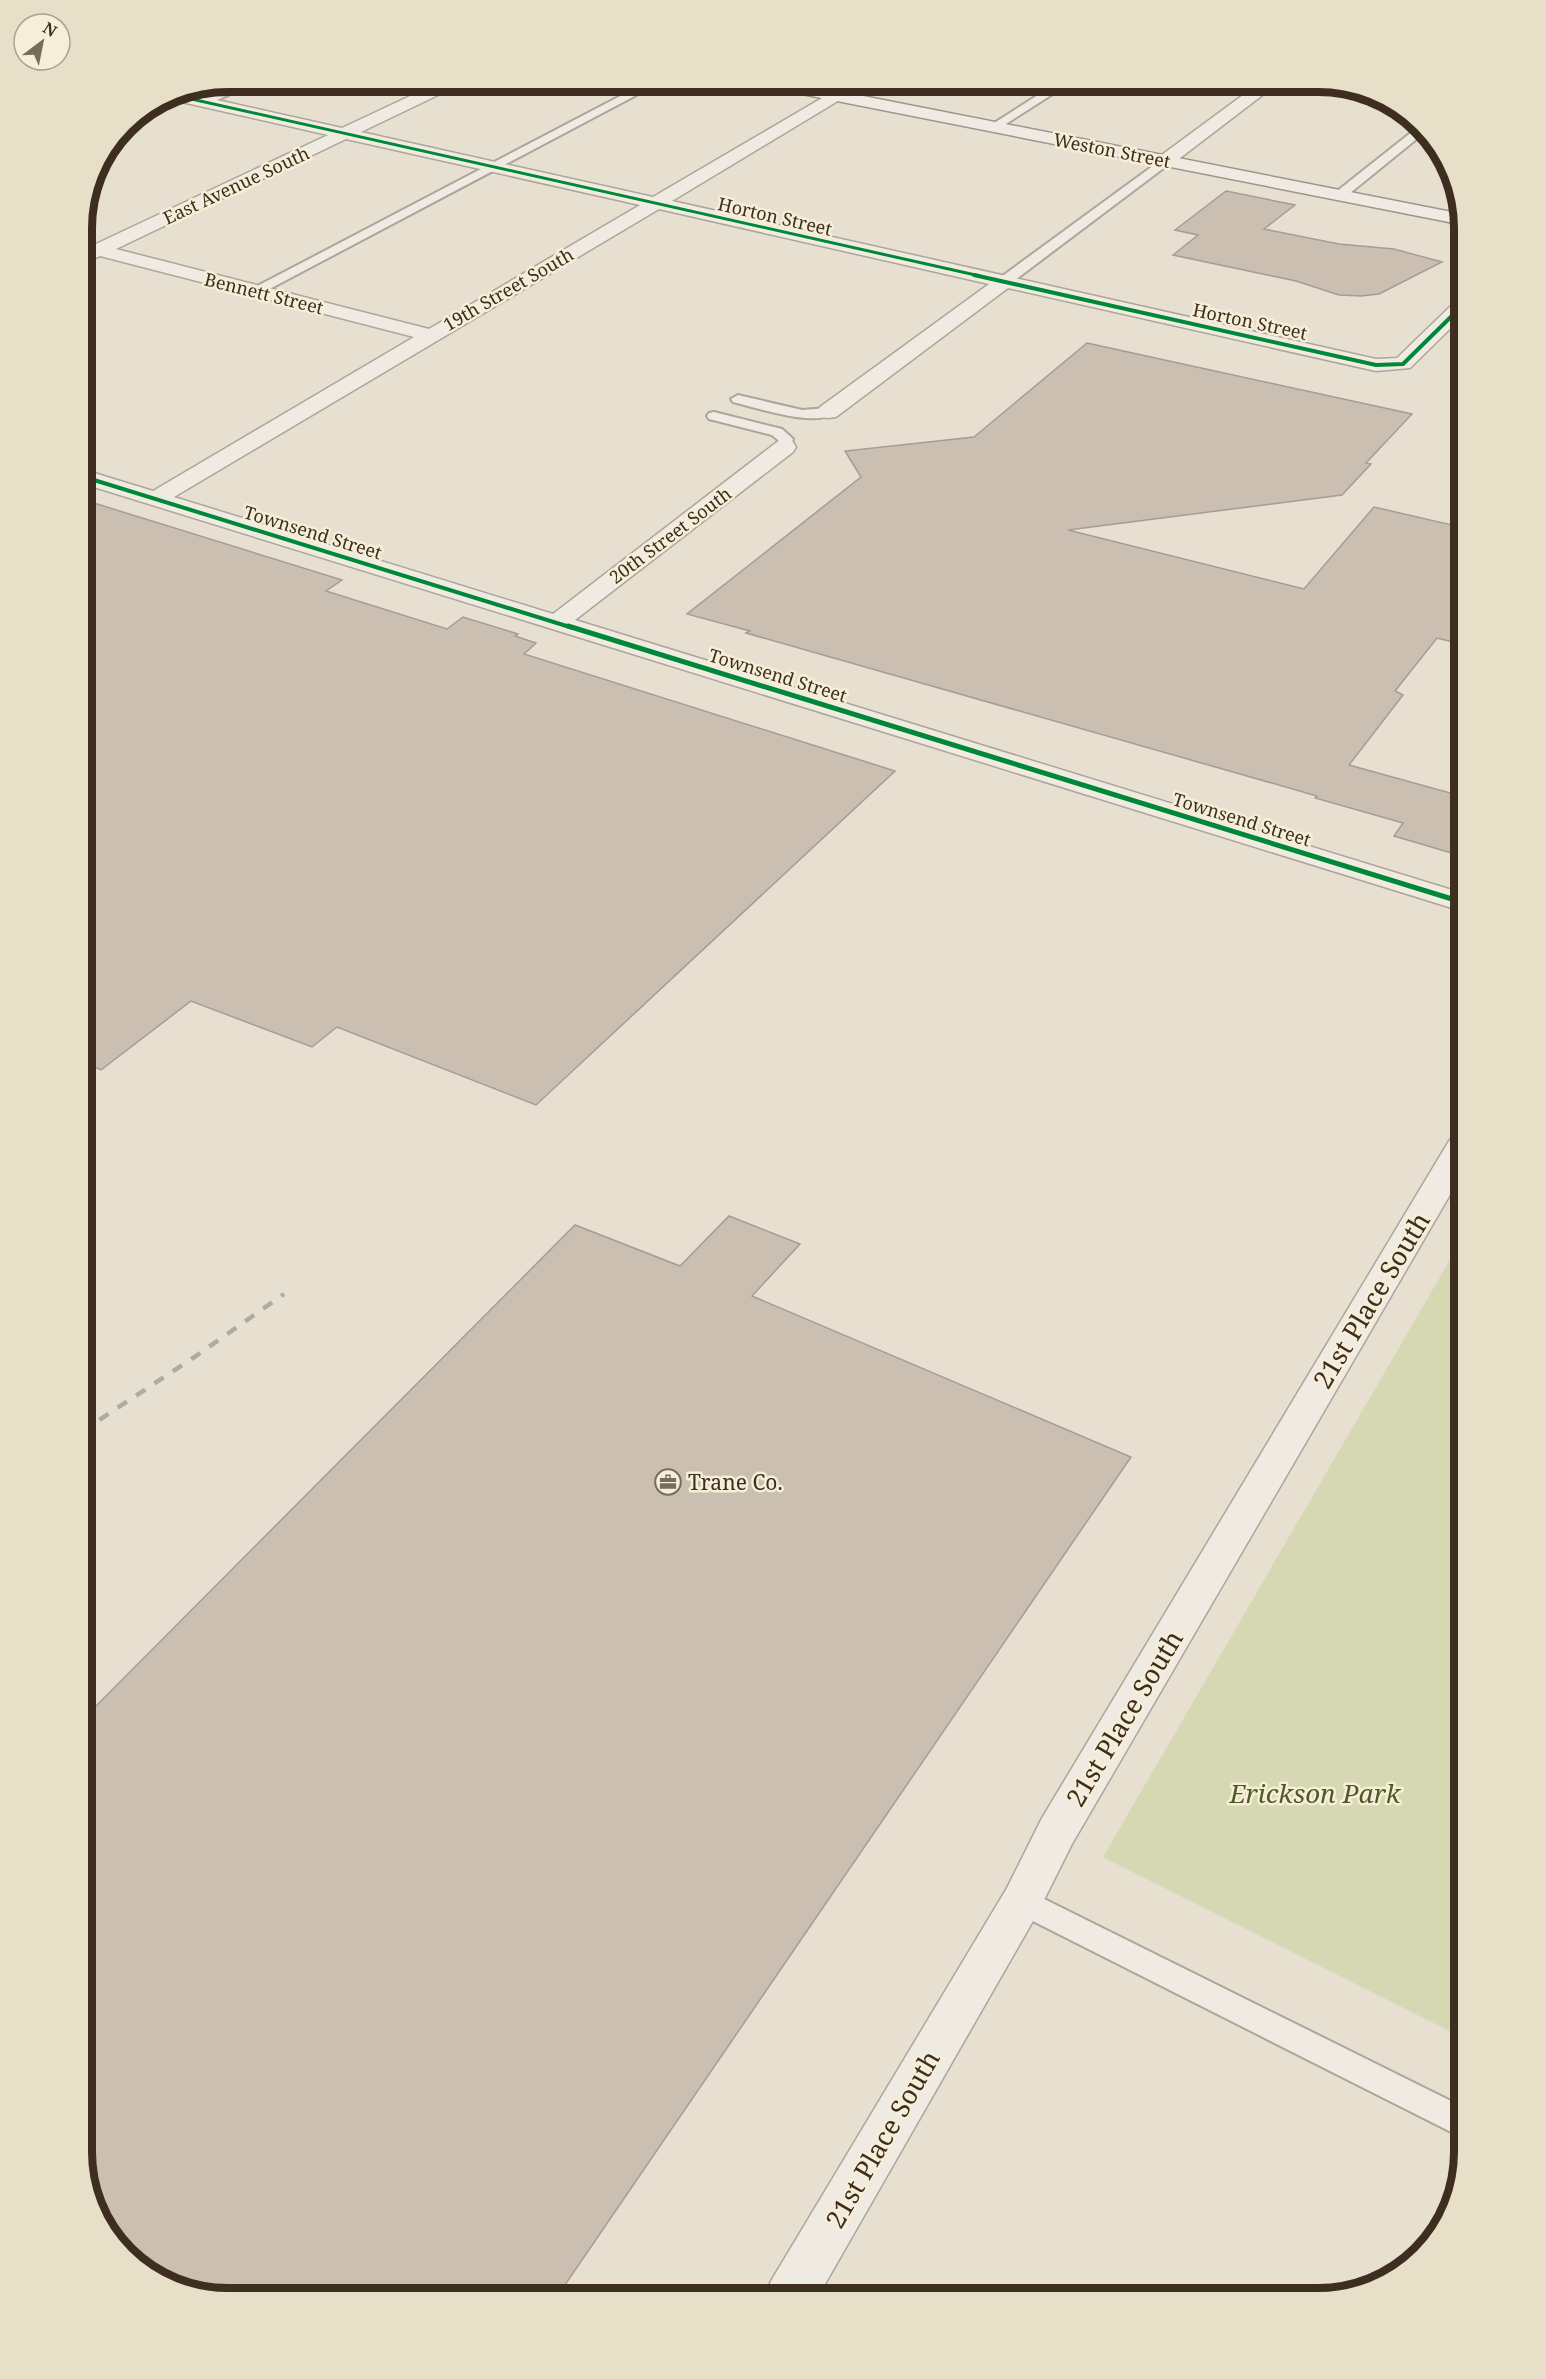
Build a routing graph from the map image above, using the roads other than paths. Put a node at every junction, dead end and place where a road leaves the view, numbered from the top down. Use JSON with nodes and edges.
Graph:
{"nodes":[{"id":1,"x":228,"y":92,"type":"edge"},
{"id":2,"x":432,"y":92,"type":"edge"},
{"id":3,"x":637,"y":92,"type":"edge"},
{"id":4,"x":816,"y":92,"type":"edge"},
{"id":5,"x":844,"y":92,"type":"edge"},
{"id":6,"x":1050,"y":92,"type":"edge"},
{"id":7,"x":1258,"y":92,"type":"edge"},
{"id":8,"x":837,"y":96,"type":"junction"},
{"id":9,"x":187,"y":98,"type":"edge"},
{"id":10,"x":204,"y":102,"type":"junction"},
{"id":11,"x":994,"y":127,"type":"junction"},
{"id":12,"x":342,"y":134,"type":"junction"},
{"id":13,"x":1417,"y":134,"type":"edge"},
{"id":14,"x":1165,"y":161,"type":"junction"},
{"id":15,"x":493,"y":168,"type":"junction"},
{"id":16,"x":1340,"y":195,"type":"junction"},
{"id":17,"x":652,"y":204,"type":"junction"},
{"id":18,"x":1453,"y":218,"type":"edge"},
{"id":19,"x":92,"y":253,"type":"edge"},
{"id":20,"x":92,"y":254,"type":"edge"},
{"id":21,"x":1002,"y":282,"type":"junction"},
{"id":22,"x":255,"y":291,"type":"junction"},
{"id":23,"x":1454,"y":314,"type":"edge"},
{"id":24,"x":429,"y":335,"type":"junction"},
{"id":25,"x":738,"y":399,"type":"dead end"},
{"id":26,"x":828,"y":412,"type":"joint"},
{"id":27,"x":714,"y":416,"type":"dead end"},
{"id":28,"x":784,"y":447,"type":"joint"},
{"id":29,"x":92,"y":479,"type":"edge"},
{"id":30,"x":154,"y":499,"type":"junction"},
{"id":31,"x":556,"y":623,"type":"junction"},
{"id":32,"x":1454,"y":900,"type":"edge"},
{"id":33,"x":1454,"y":1160,"type":"edge"},
{"id":34,"x":1022,"y":1901,"type":"junction"},
{"id":35,"x":1454,"y":2118,"type":"edge"},
{"id":36,"x":795,"y":2288,"type":"edge"}],
"edges":[{"from":1,"to":10,"type":"lane"},
{"from":2,"to":12,"type":"street","name":"East Avenue South"},
{"from":3,"to":15,"type":"lane"},
{"from":4,"to":8,"type":"street","name":"Weston Street"},
{"from":5,"to":8,"type":"street","name":"19th Street South"},
{"from":6,"to":11,"type":"lane"},
{"from":7,"to":14,"type":"street"},
{"from":8,"to":11,"type":"street","name":"Weston Street"},
{"from":8,"to":17,"type":"street","name":"19th Street South"},
{"from":9,"to":10,"type":"street","name":"Horton Street"},
{"from":10,"to":12,"type":"street","name":"Horton Street"},
{"from":11,"to":14,"type":"street","name":"Weston Street"},
{"from":12,"to":15,"type":"street","name":"Horton Street"},
{"from":12,"to":19,"type":"street","name":"East Avenue South"},
{"from":13,"to":16,"type":"lane"},
{"from":14,"to":16,"type":"street","name":"Weston Street"},
{"from":14,"to":21,"type":"lane"},
{"from":15,"to":17,"type":"street","name":"Horton Street"},
{"from":15,"to":22,"type":"lane"},
{"from":16,"to":18,"type":"street","name":"Weston Street"},
{"from":17,"to":21,"type":"street","name":"Horton Street"},
{"from":17,"to":24,"type":"street","name":"19th Street South"},
{"from":20,"to":22,"type":"street","name":"Bennett Street"},
{"from":21,"to":23,"type":"street","name":"Horton Street"},
{"from":21,"to":26,"type":"street"},
{"from":22,"to":24,"type":"street","name":"Bennett Street"},
{"from":24,"to":30,"type":"street","name":"19th Street South"},
{"from":25,"to":26,"type":"lane"},
{"from":27,"to":28,"type":"lane"},
{"from":28,"to":31,"type":"street","name":"20th Street South"},
{"from":29,"to":30,"type":"street","name":"Townsend Street"},
{"from":30,"to":31,"type":"street","name":"Townsend Street"},
{"from":31,"to":32,"type":"street","name":"Townsend Street"},
{"from":33,"to":34,"type":"street","name":"21st Place South"},
{"from":34,"to":35,"type":"lane"},
{"from":34,"to":36,"type":"street","name":"21st Place South"}]}
